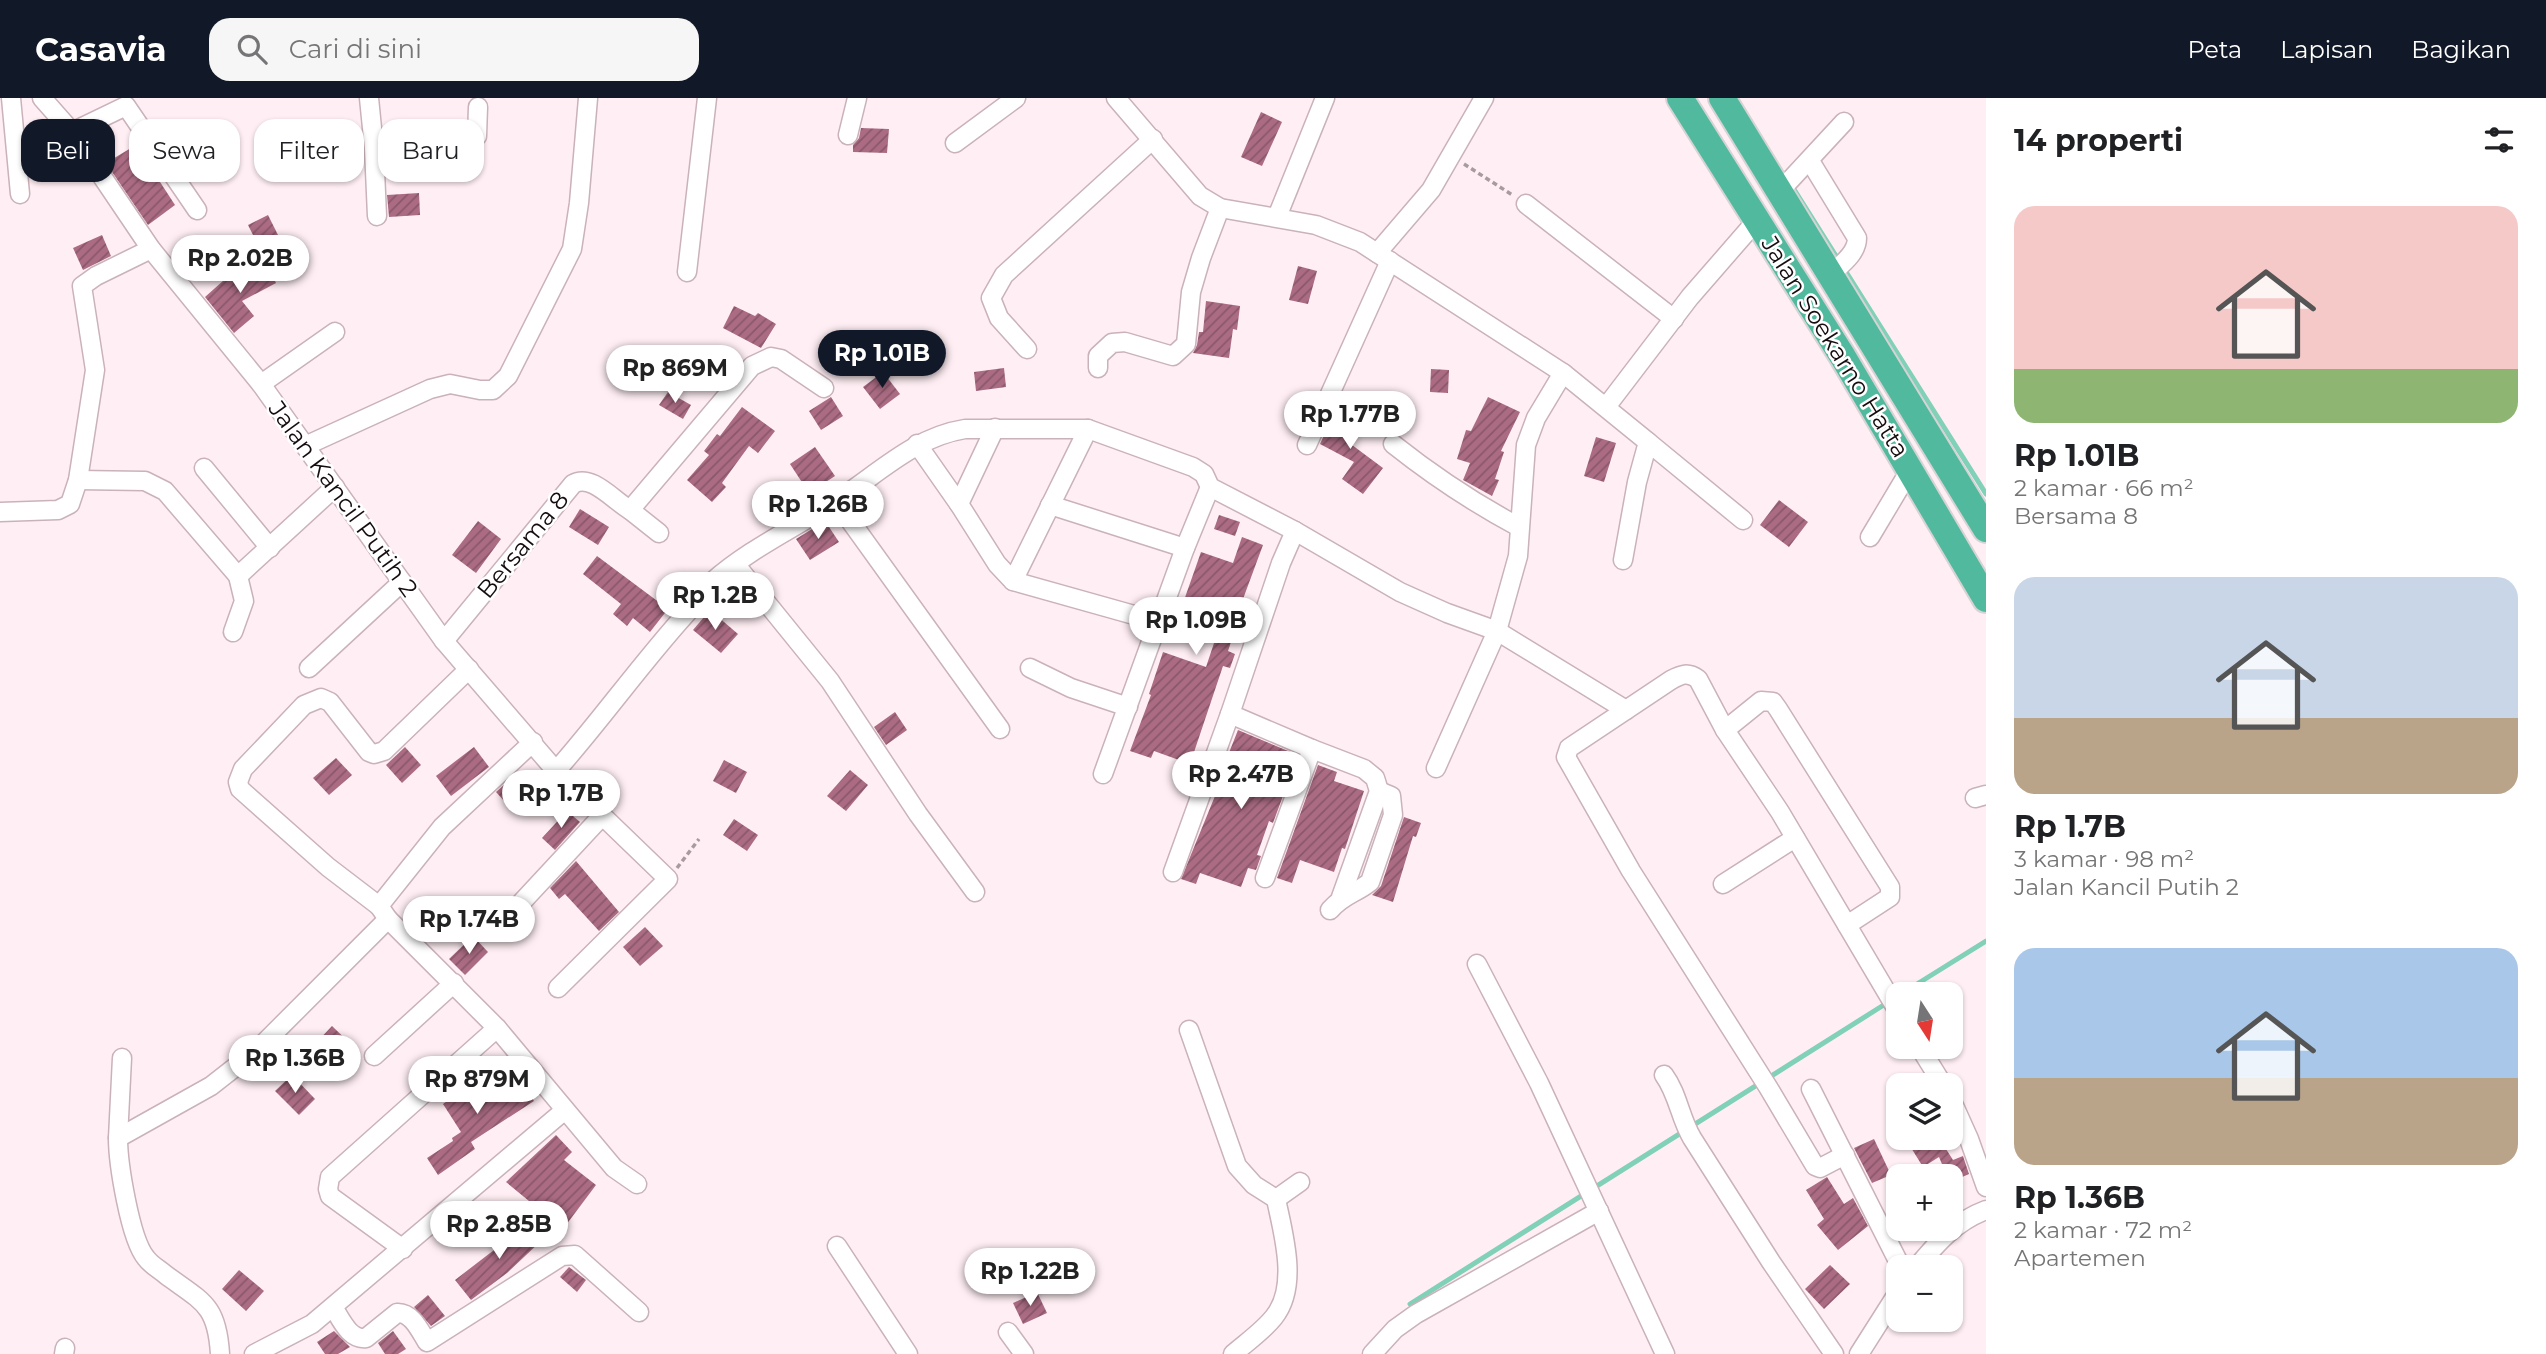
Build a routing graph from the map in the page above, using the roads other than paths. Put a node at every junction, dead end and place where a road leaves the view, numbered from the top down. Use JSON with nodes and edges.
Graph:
{"nodes":[{"id":1,"x":11,"y":98,"type":"edge"},
{"id":2,"x":42,"y":98,"type":"edge"},
{"id":3,"x":369,"y":98,"type":"edge"},
{"id":4,"x":588,"y":98,"type":"edge"},
{"id":5,"x":708,"y":98,"type":"edge"},
{"id":6,"x":857,"y":98,"type":"edge"},
{"id":7,"x":1016,"y":98,"type":"edge"},
{"id":8,"x":1116,"y":98,"type":"edge"},
{"id":9,"x":1325,"y":98,"type":"edge"},
{"id":10,"x":1483,"y":98,"type":"edge"},
{"id":11,"x":1680,"y":98,"type":"edge"},
{"id":12,"x":1722,"y":98,"type":"edge"},
{"id":13,"x":478,"y":107,"type":"dead end"},
{"id":14,"x":61,"y":119,"type":"edge"},
{"id":15,"x":99,"y":119,"type":"edge"},
{"id":16,"x":1844,"y":122,"type":"dead end"},
{"id":17,"x":848,"y":135,"type":"dead end"},
{"id":18,"x":1153,"y":139,"type":"junction"},
{"id":19,"x":955,"y":143,"type":"dead end"},
{"id":20,"x":374,"y":148,"type":"junction"},
{"id":21,"x":1810,"y":161,"type":"junction"},
{"id":22,"x":106,"y":182,"type":"edge"},
{"id":23,"x":1780,"y":191,"type":"junction"},
{"id":24,"x":20,"y":194,"type":"dead end"},
{"id":25,"x":1526,"y":204,"type":"road end"},
{"id":26,"x":1220,"y":208,"type":"junction"},
{"id":27,"x":197,"y":211,"type":"dead end"},
{"id":28,"x":377,"y":216,"type":"dead end"},
{"id":29,"x":1278,"y":217,"type":"junction"},
{"id":30,"x":1756,"y":220,"type":"junction"},
{"id":31,"x":151,"y":249,"type":"junction"},
{"id":32,"x":1384,"y":257,"type":"junction"},
{"id":33,"x":687,"y":272,"type":"dead end"},
{"id":34,"x":1831,"y":274,"type":"junction"},
{"id":35,"x":1674,"y":319,"type":"junction"},
{"id":36,"x":335,"y":332,"type":"dead end"},
{"id":37,"x":1027,"y":349,"type":"dead end"},
{"id":38,"x":1098,"y":368,"type":"dead end"},
{"id":39,"x":1563,"y":373,"type":"junction"},
{"id":40,"x":261,"y":384,"type":"junction"},
{"id":41,"x":824,"y":388,"type":"dead end"},
{"id":42,"x":1606,"y":407,"type":"junction"},
{"id":43,"x":995,"y":428,"type":"junction"},
{"id":44,"x":1088,"y":429,"type":"junction"},
{"id":45,"x":1648,"y":442,"type":"junction"},
{"id":46,"x":917,"y":444,"type":"junction"},
{"id":47,"x":1393,"y":444,"type":"dead end"},
{"id":48,"x":1307,"y":445,"type":"dead end"},
{"id":49,"x":305,"y":446,"type":"junction"},
{"id":50,"x":204,"y":468,"type":"dead end"},
{"id":51,"x":1910,"y":470,"type":"junction"},
{"id":52,"x":78,"y":480,"type":"junction"},
{"id":53,"x":335,"y":487,"type":"junction"},
{"id":54,"x":1210,"y":487,"type":"junction"},
{"id":55,"x":836,"y":501,"type":"junction"},
{"id":56,"x":960,"y":504,"type":"junction"},
{"id":57,"x":1050,"y":505,"type":"junction"},
{"id":58,"x":630,"y":510,"type":"junction"},
{"id":59,"x":0,"y":512,"type":"edge"},
{"id":60,"x":1743,"y":520,"type":"dead end"},
{"id":61,"x":1519,"y":527,"type":"junction"},
{"id":62,"x":1986,"y":529,"type":"edge"},
{"id":63,"x":1296,"y":531,"type":"junction"},
{"id":64,"x":659,"y":533,"type":"dead end"},
{"id":65,"x":1870,"y":537,"type":"dead end"},
{"id":66,"x":270,"y":548,"type":"junction"},
{"id":67,"x":1185,"y":548,"type":"junction"},
{"id":68,"x":1623,"y":560,"type":"dead end"},
{"id":69,"x":736,"y":565,"type":"junction"},
{"id":70,"x":238,"y":576,"type":"junction"},
{"id":71,"x":402,"y":582,"type":"junction"},
{"id":72,"x":1013,"y":582,"type":"junction"},
{"id":73,"x":1986,"y":599,"type":"edge"},
{"id":74,"x":1159,"y":622,"type":"junction"},
{"id":75,"x":1497,"y":631,"type":"junction"},
{"id":76,"x":233,"y":632,"type":"dead end"},
{"id":77,"x":444,"y":641,"type":"junction"},
{"id":78,"x":309,"y":668,"type":"dead end"},
{"id":79,"x":1030,"y":668,"type":"dead end"},
{"id":80,"x":469,"y":669,"type":"junction"},
{"id":81,"x":1128,"y":707,"type":"junction"},
{"id":82,"x":1626,"y":710,"type":"junction"},
{"id":83,"x":1230,"y":714,"type":"junction"},
{"id":84,"x":1000,"y":729,"type":"dead end"},
{"id":85,"x":1725,"y":730,"type":"junction"},
{"id":86,"x":533,"y":742,"type":"junction"},
{"id":87,"x":1312,"y":749,"type":"junction"},
{"id":88,"x":1436,"y":768,"type":"dead end"},
{"id":89,"x":556,"y":771,"type":"junction"},
{"id":90,"x":1103,"y":774,"type":"dead end"},
{"id":91,"x":601,"y":817,"type":"junction"},
{"id":92,"x":1795,"y":838,"type":"junction"},
{"id":93,"x":1173,"y":872,"type":"dead end"},
{"id":94,"x":1265,"y":878,"type":"dead end"},
{"id":95,"x":1723,"y":884,"type":"dead end"},
{"id":96,"x":975,"y":892,"type":"dead end"},
{"id":97,"x":1336,"y":904,"type":"dead end"},
{"id":98,"x":384,"y":912,"type":"junction"},
{"id":99,"x":506,"y":919,"type":"dead end"},
{"id":100,"x":1847,"y":925,"type":"junction"},
{"id":101,"x":1476,"y":964,"type":"dead end"},
{"id":102,"x":454,"y":983,"type":"junction"},
{"id":103,"x":558,"y":988,"type":"dead end"},
{"id":104,"x":1886,"y":991,"type":"edge"},
{"id":105,"x":497,"y":1028,"type":"junction"},
{"id":106,"x":1189,"y":1030,"type":"dead end"},
{"id":107,"x":374,"y":1056,"type":"dead end"},
{"id":108,"x":122,"y":1058,"type":"dead end"},
{"id":109,"x":1664,"y":1075,"type":"dead end"},
{"id":110,"x":1811,"y":1088,"type":"dead end"},
{"id":111,"x":565,"y":1110,"type":"junction"},
{"id":112,"x":1963,"y":1126,"type":"edge"},
{"id":113,"x":118,"y":1138,"type":"junction"},
{"id":114,"x":1844,"y":1155,"type":"junction"},
{"id":115,"x":1300,"y":1182,"type":"dead end"},
{"id":116,"x":637,"y":1184,"type":"dead end"},
{"id":117,"x":1986,"y":1187,"type":"edge"},
{"id":118,"x":1276,"y":1199,"type":"junction"},
{"id":119,"x":1594,"y":1200,"type":"junction"},
{"id":120,"x":1986,"y":1210,"type":"edge"},
{"id":121,"x":837,"y":1246,"type":"dead end"},
{"id":122,"x":403,"y":1249,"type":"junction"},
{"id":123,"x":1895,"y":1255,"type":"edge"},
{"id":124,"x":1927,"y":1255,"type":"edge"},
{"id":125,"x":333,"y":1307,"type":"junction"},
{"id":126,"x":1886,"y":1311,"type":"edge"},
{"id":127,"x":639,"y":1312,"type":"dead end"},
{"id":128,"x":1008,"y":1332,"type":"dead end"},
{"id":129,"x":432,"y":1348,"type":"edge"},
{"id":130,"x":220,"y":1354,"type":"edge"},
{"id":131,"x":254,"y":1354,"type":"edge"},
{"id":132,"x":908,"y":1354,"type":"edge"},
{"id":133,"x":1024,"y":1354,"type":"edge"},
{"id":134,"x":1233,"y":1354,"type":"edge"},
{"id":135,"x":1372,"y":1354,"type":"edge"},
{"id":136,"x":1665,"y":1354,"type":"edge"},
{"id":137,"x":1834,"y":1354,"type":"edge"},
{"id":138,"x":1859,"y":1354,"type":"edge"}],
"edges":[{"from":1,"to":24,"type":"street"},
{"from":2,"to":14,"type":"street","name":"Jalan Kancil Putih 2"},
{"from":3,"to":20,"type":"street"},
{"from":4,"to":49,"type":"street"},
{"from":5,"to":33,"type":"street"},
{"from":6,"to":17,"type":"street"},
{"from":7,"to":19,"type":"street"},
{"from":8,"to":18,"type":"street"},
{"from":9,"to":29,"type":"street"},
{"from":10,"to":32,"type":"street"},
{"from":11,"to":30,"type":"highway","name":"Jalan Soekarno Hatta"},
{"from":12,"to":23,"type":"highway","name":"Jalan Soekarno Hatta"},
{"from":13,"to":20,"type":"street"},
{"from":15,"to":27,"type":"street"},
{"from":16,"to":21,"type":"street"},
{"from":18,"to":26,"type":"street"},
{"from":18,"to":37,"type":"street"},
{"from":20,"to":28,"type":"street"},
{"from":21,"to":23,"type":"street"},
{"from":21,"to":34,"type":"street"},
{"from":22,"to":31,"type":"street","name":"Jalan Kancil Putih 2"},
{"from":23,"to":34,"type":"highway","name":"Jalan Soekarno Hatta"},
{"from":25,"to":35,"type":"street"},
{"from":26,"to":29,"type":"street"},
{"from":26,"to":38,"type":"street"},
{"from":29,"to":32,"type":"street"},
{"from":30,"to":35,"type":"street"},
{"from":30,"to":51,"type":"highway","name":"Jalan Soekarno Hatta"},
{"from":31,"to":40,"type":"street","name":"Jalan Kancil Putih 2"},
{"from":31,"to":52,"type":"street"},
{"from":32,"to":39,"type":"street"},
{"from":32,"to":48,"type":"street"},
{"from":34,"to":62,"type":"highway","name":"Jalan Soekarno Hatta"},
{"from":35,"to":42,"type":"street"},
{"from":36,"to":40,"type":"street"},
{"from":39,"to":42,"type":"street"},
{"from":39,"to":61,"type":"street"},
{"from":40,"to":49,"type":"street","name":"Jalan Kancil Putih 2"},
{"from":41,"to":58,"type":"street"},
{"from":42,"to":45,"type":"street"},
{"from":43,"to":44,"type":"street"},
{"from":43,"to":46,"type":"street"},
{"from":43,"to":56,"type":"street"},
{"from":44,"to":54,"type":"street"},
{"from":44,"to":57,"type":"street"},
{"from":45,"to":60,"type":"street"},
{"from":45,"to":68,"type":"street"},
{"from":46,"to":55,"type":"street"},
{"from":46,"to":56,"type":"street"},
{"from":47,"to":61,"type":"street"},
{"from":49,"to":53,"type":"street","name":"Jalan Kancil Putih 2"},
{"from":50,"to":66,"type":"street"},
{"from":51,"to":65,"type":"street"},
{"from":51,"to":73,"type":"highway","name":"Jalan Soekarno Hatta"},
{"from":52,"to":59,"type":"street"},
{"from":52,"to":70,"type":"street"},
{"from":53,"to":66,"type":"street"},
{"from":53,"to":71,"type":"street","name":"Jalan Kancil Putih 2"},
{"from":54,"to":63,"type":"street"},
{"from":54,"to":67,"type":"street"},
{"from":55,"to":69,"type":"street"},
{"from":55,"to":84,"type":"street"},
{"from":56,"to":72,"type":"street"},
{"from":57,"to":67,"type":"street"},
{"from":57,"to":72,"type":"street"},
{"from":58,"to":64,"type":"street"},
{"from":58,"to":77,"type":"street","name":"Bersama 8"},
{"from":61,"to":75,"type":"street"},
{"from":63,"to":75,"type":"street"},
{"from":63,"to":83,"type":"street"},
{"from":66,"to":70,"type":"street"},
{"from":67,"to":74,"type":"street"},
{"from":69,"to":89,"type":"street"},
{"from":69,"to":96,"type":"street"},
{"from":70,"to":76,"type":"street"},
{"from":71,"to":77,"type":"street","name":"Jalan Kancil Putih 2"},
{"from":71,"to":78,"type":"street"},
{"from":72,"to":74,"type":"street"},
{"from":74,"to":81,"type":"street"},
{"from":75,"to":82,"type":"street"},
{"from":75,"to":88,"type":"street"},
{"from":77,"to":80,"type":"street","name":"Jalan Kancil Putih 2"},
{"from":79,"to":81,"type":"street"},
{"from":80,"to":86,"type":"street","name":"Jalan Kancil Putih 2"},
{"from":80,"to":98,"type":"street"},
{"from":81,"to":90,"type":"street"},
{"from":82,"to":85,"type":"street"},
{"from":82,"to":114,"type":"street"},
{"from":83,"to":87,"type":"street"},
{"from":83,"to":93,"type":"street"},
{"from":85,"to":92,"type":"street"},
{"from":85,"to":100,"type":"street"},
{"from":86,"to":89,"type":"street","name":"Jalan Kancil Putih 2"},
{"from":86,"to":98,"type":"street"},
{"from":87,"to":94,"type":"street"},
{"from":87,"to":97,"type":"street"},
{"from":89,"to":91,"type":"street","name":"Jalan Kancil Putih 2"},
{"from":91,"to":99,"type":"street"},
{"from":91,"to":103,"type":"street","name":"Jalan Kancil Putih 2"},
{"from":92,"to":95,"type":"street"},
{"from":92,"to":100,"type":"street"},
{"from":98,"to":102,"type":"street"},
{"from":98,"to":113,"type":"street"},
{"from":100,"to":104,"type":"street"},
{"from":101,"to":119,"type":"street"},
{"from":102,"to":105,"type":"street"},
{"from":102,"to":107,"type":"street"},
{"from":105,"to":111,"type":"street"},
{"from":105,"to":122,"type":"street"},
{"from":106,"to":118,"type":"street"},
{"from":108,"to":113,"type":"street"},
{"from":109,"to":137,"type":"street"},
{"from":110,"to":114,"type":"street"},
{"from":111,"to":116,"type":"street"},
{"from":111,"to":122,"type":"street"},
{"from":112,"to":117,"type":"street"},
{"from":113,"to":130,"type":"street"},
{"from":114,"to":123,"type":"street"},
{"from":115,"to":118,"type":"street"},
{"from":118,"to":134,"type":"street"},
{"from":119,"to":135,"type":"street"},
{"from":119,"to":136,"type":"street"},
{"from":120,"to":124,"type":"street"},
{"from":121,"to":132,"type":"street"},
{"from":122,"to":125,"type":"street"},
{"from":125,"to":129,"type":"street"},
{"from":125,"to":131,"type":"street"},
{"from":126,"to":138,"type":"street"},
{"from":127,"to":129,"type":"street"},
{"from":128,"to":133,"type":"street"}]}
